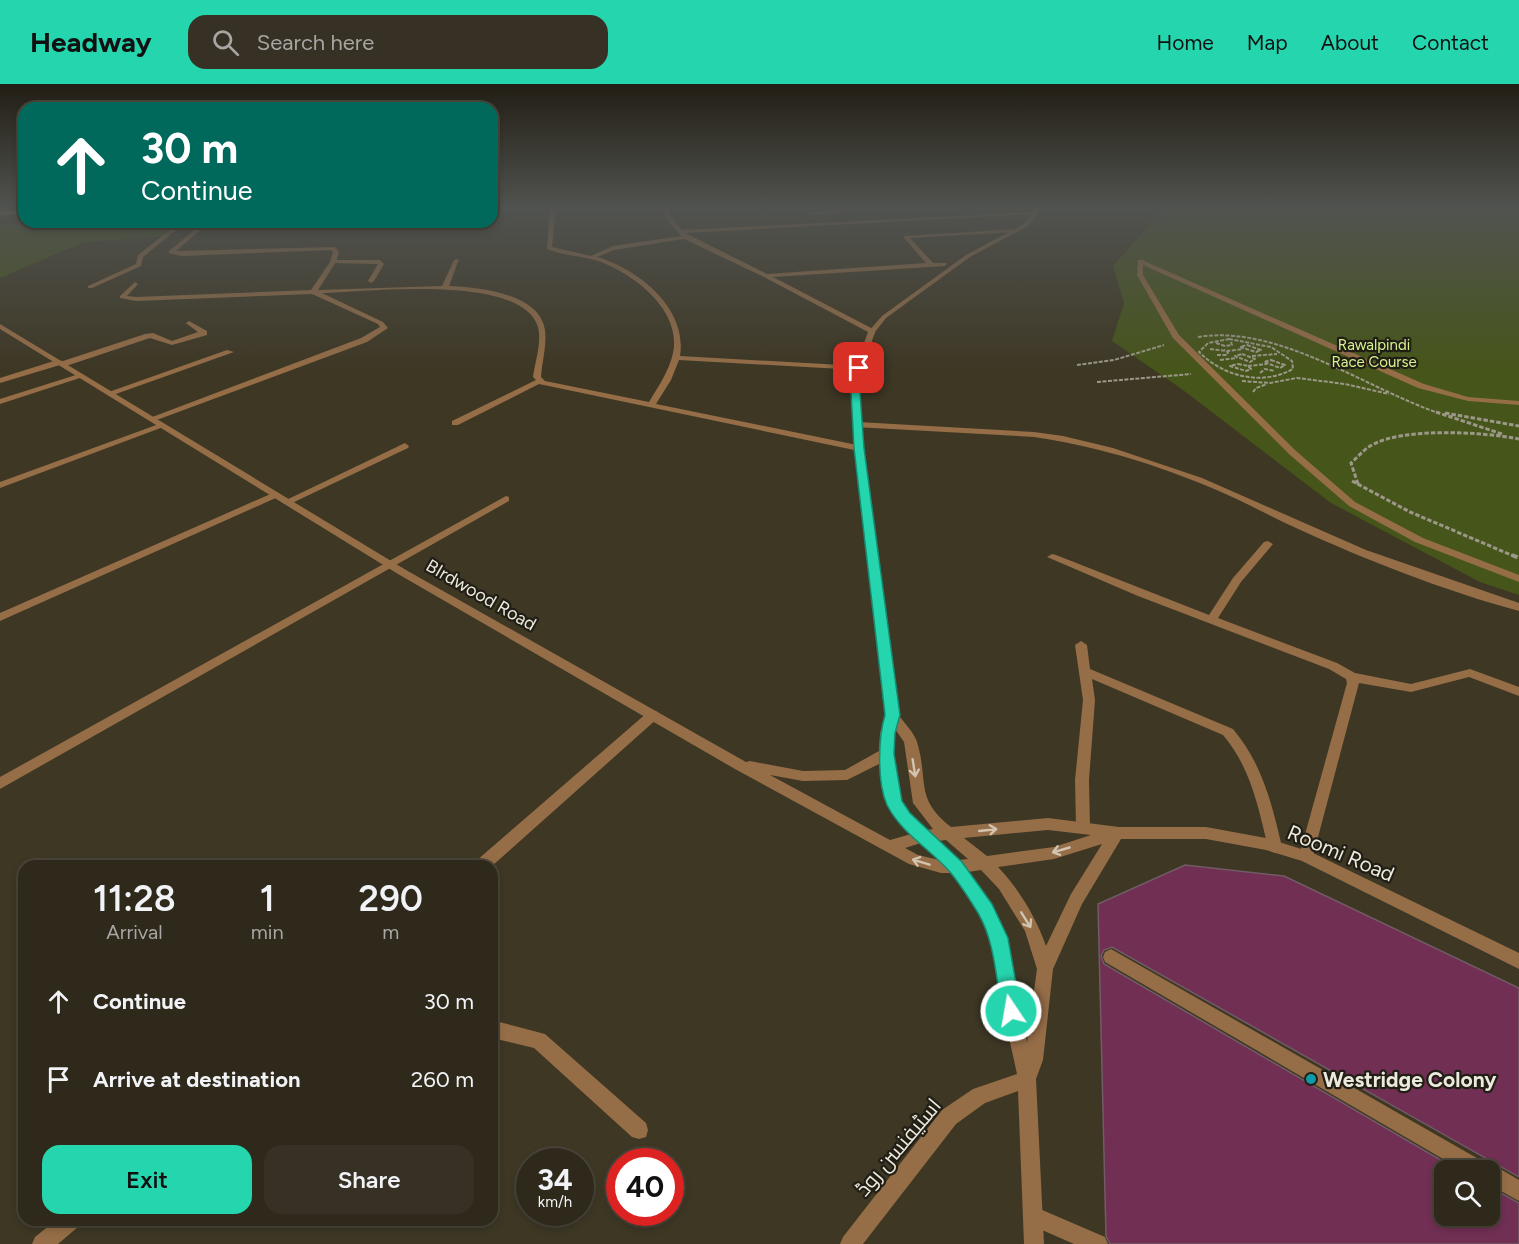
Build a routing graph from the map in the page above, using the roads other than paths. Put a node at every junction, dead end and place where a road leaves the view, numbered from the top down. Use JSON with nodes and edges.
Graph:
{"nodes":[{"id":1,"x":139,"y":262,"type":"edge"},
{"id":2,"x":333,"y":262,"type":"edge"},
{"id":3,"x":380,"y":262,"type":"edge"},
{"id":4,"x":456,"y":262,"type":"edge"},
{"id":5,"x":602,"y":262,"type":"edge"},
{"id":6,"x":738,"y":262,"type":"edge"},
{"id":7,"x":928,"y":262,"type":"edge"},
{"id":8,"x":960,"y":262,"type":"edge"},
{"id":9,"x":1140,"y":262,"type":"edge"},
{"id":10,"x":1143,"y":262,"type":"edge"},
{"id":11,"x":945,"y":264,"type":"dead end"},
{"id":12,"x":931,"y":265,"type":"junction"},
{"id":13,"x":766,"y":276,"type":"junction"},
{"id":14,"x":371,"y":281,"type":"dead end"},
{"id":15,"x":135,"y":284,"type":"dead end"},
{"id":16,"x":90,"y":287,"type":"dead end"},
{"id":17,"x":445,"y":287,"type":"junction"},
{"id":18,"x":313,"y":292,"type":"junction"},
{"id":19,"x":189,"y":323,"type":"dead end"},
{"id":20,"x":0,"y":326,"type":"edge"},
{"id":21,"x":872,"y":332,"type":"junction"},
{"id":22,"x":231,"y":352,"type":"dead end"},
{"id":23,"x":675,"y":358,"type":"junction"},
{"id":24,"x":61,"y":363,"type":"junction"},
{"id":25,"x":859,"y":368,"type":"junction"},
{"id":26,"x":82,"y":376,"type":"junction"},
{"id":27,"x":0,"y":381,"type":"edge"},
{"id":28,"x":540,"y":381,"type":"junction"},
{"id":29,"x":110,"y":393,"type":"junction"},
{"id":30,"x":0,"y":402,"type":"edge"},
{"id":31,"x":1519,"y":403,"type":"edge"},
{"id":32,"x":651,"y":405,"type":"junction"},
{"id":33,"x":151,"y":418,"type":"junction"},
{"id":34,"x":455,"y":423,"type":"dead end"},
{"id":35,"x":858,"y":425,"type":"junction"},
{"id":36,"x":162,"y":426,"type":"junction"},
{"id":37,"x":405,"y":446,"type":"dead end"},
{"id":38,"x":859,"y":448,"type":"junction"},
{"id":39,"x":0,"y":485,"type":"edge"},
{"id":40,"x":275,"y":495,"type":"junction"},
{"id":41,"x":506,"y":499,"type":"dead end"},
{"id":42,"x":286,"y":502,"type":"junction"},
{"id":43,"x":1268,"y":544,"type":"dead end"},
{"id":44,"x":1052,"y":557,"type":"dead end"},
{"id":45,"x":388,"y":564,"type":"junction"},
{"id":46,"x":1519,"y":579,"type":"edge"},
{"id":47,"x":1519,"y":607,"type":"edge"},
{"id":48,"x":0,"y":617,"type":"edge"},
{"id":49,"x":1211,"y":620,"type":"junction"},
{"id":50,"x":1081,"y":645,"type":"dead end"},
{"id":51,"x":1085,"y":671,"type":"junction"},
{"id":52,"x":1352,"y":676,"type":"junction"},
{"id":53,"x":1519,"y":692,"type":"edge"},
{"id":54,"x":653,"y":715,"type":"junction"},
{"id":55,"x":892,"y":715,"type":"junction"},
{"id":56,"x":886,"y":754,"type":"junction"},
{"id":57,"x":740,"y":765,"type":"junction"},
{"id":58,"x":0,"y":784,"type":"edge"},
{"id":59,"x":1083,"y":827,"type":"junction"},
{"id":60,"x":1117,"y":833,"type":"junction"},
{"id":61,"x":949,"y":834,"type":"junction"},
{"id":62,"x":924,"y":836,"type":"junction"},
{"id":63,"x":890,"y":846,"type":"junction"},
{"id":64,"x":1275,"y":847,"type":"junction"},
{"id":65,"x":1306,"y":856,"type":"junction"},
{"id":66,"x":488,"y":860,"type":"edge"},
{"id":67,"x":984,"y":863,"type":"junction"},
{"id":68,"x":956,"y":867,"type":"junction"},
{"id":69,"x":1111,"y":957,"type":"dead end"},
{"id":70,"x":1519,"y":961,"type":"edge"},
{"id":71,"x":1044,"y":969,"type":"junction"},
{"id":72,"x":498,"y":1030,"type":"edge"},
{"id":73,"x":1027,"y":1079,"type":"junction"},
{"id":74,"x":639,"y":1130,"type":"dead end"},
{"id":75,"x":1464,"y":1160,"type":"edge"},
{"id":76,"x":1500,"y":1180,"type":"edge"},
{"id":77,"x":1519,"y":1191,"type":"edge"},
{"id":78,"x":1033,"y":1216,"type":"junction"},
{"id":79,"x":64,"y":1226,"type":"edge"},
{"id":80,"x":42,"y":1244,"type":"edge"},
{"id":81,"x":850,"y":1244,"type":"edge"},
{"id":82,"x":1034,"y":1244,"type":"edge"},
{"id":83,"x":1098,"y":1244,"type":"edge"}],
"edges":[{"from":1,"to":16,"type":"street"},
{"from":2,"to":18,"type":"street"},
{"from":3,"to":14,"type":"street"},
{"from":4,"to":17,"type":"street"},
{"from":5,"to":23,"type":"street"},
{"from":6,"to":13,"type":"street"},
{"from":7,"to":12,"type":"street"},
{"from":8,"to":21,"type":"street"},
{"from":9,"to":46,"type":"street"},
{"from":10,"to":31,"type":"street"},
{"from":11,"to":12,"type":"street"},
{"from":12,"to":13,"type":"street"},
{"from":13,"to":21,"type":"street"},
{"from":15,"to":18,"type":"street"},
{"from":17,"to":18,"type":"street"},
{"from":17,"to":28,"type":"street"},
{"from":18,"to":33,"type":"street"},
{"from":19,"to":24,"type":"street"},
{"from":20,"to":24,"type":"street","name":"BIrdwood Road"},
{"from":21,"to":25,"type":"street"},
{"from":22,"to":29,"type":"street"},
{"from":23,"to":25,"type":"street"},
{"from":23,"to":32,"type":"street"},
{"from":24,"to":26,"type":"street","name":"BIrdwood Road"},
{"from":24,"to":27,"type":"street"},
{"from":25,"to":35,"type":"street"},
{"from":26,"to":29,"type":"street","name":"BIrdwood Road"},
{"from":26,"to":30,"type":"street"},
{"from":28,"to":32,"type":"street"},
{"from":28,"to":34,"type":"street"},
{"from":29,"to":33,"type":"street","name":"BIrdwood Road"},
{"from":32,"to":38,"type":"street"},
{"from":33,"to":36,"type":"street","name":"BIrdwood Road"},
{"from":35,"to":38,"type":"street"},
{"from":35,"to":47,"type":"street"},
{"from":36,"to":39,"type":"street"},
{"from":36,"to":40,"type":"street","name":"BIrdwood Road"},
{"from":37,"to":42,"type":"street"},
{"from":38,"to":55,"type":"street"},
{"from":40,"to":42,"type":"street","name":"BIrdwood Road"},
{"from":40,"to":48,"type":"street"},
{"from":41,"to":45,"type":"street"},
{"from":42,"to":45,"type":"street","name":"BIrdwood Road"},
{"from":43,"to":49,"type":"street"},
{"from":44,"to":49,"type":"street"},
{"from":45,"to":54,"type":"street","name":"BIrdwood Road"},
{"from":45,"to":58,"type":"street"},
{"from":49,"to":52,"type":"street"},
{"from":50,"to":51,"type":"street"},
{"from":51,"to":59,"type":"street"},
{"from":51,"to":64,"type":"street"},
{"from":52,"to":53,"type":"street"},
{"from":52,"to":65,"type":"street"},
{"from":54,"to":57,"type":"street","name":"BIrdwood Road"},
{"from":54,"to":66,"type":"street"},
{"from":55,"to":56,"type":"street"},
{"from":55,"to":61,"type":"street","one_way":true},
{"from":56,"to":57,"type":"street"},
{"from":56,"to":62,"type":"street"},
{"from":57,"to":63,"type":"street","name":"BIrdwood Road"},
{"from":59,"to":60,"type":"street"},
{"from":61,"to":59,"type":"street","one_way":true},
{"from":60,"to":64,"type":"street","name":"Roomi Road"},
{"from":60,"to":67,"type":"street","name":"Roomi Road","one_way":true},
{"from":60,"to":71,"type":"street"},
{"from":61,"to":62,"type":"street"},
{"from":61,"to":67,"type":"street"},
{"from":62,"to":63,"type":"street"},
{"from":62,"to":68,"type":"street"},
{"from":68,"to":63,"type":"street","name":"BIrdwood Road","one_way":true},
{"from":64,"to":65,"type":"street","name":"Roomi Road"},
{"from":65,"to":70,"type":"street","name":"Roomi Road"},
{"from":67,"to":68,"type":"street","name":"Roomi Road"},
{"from":67,"to":71,"type":"street","one_way":true},
{"from":68,"to":73,"type":"street"},
{"from":69,"to":75,"type":"street"},
{"from":71,"to":73,"type":"street"},
{"from":72,"to":74,"type":"street"},
{"from":73,"to":78,"type":"street"},
{"from":73,"to":81,"type":"street","name":"اسٹیفنسن روڈ"},
{"from":76,"to":77,"type":"street"},
{"from":78,"to":82,"type":"street"},
{"from":78,"to":83,"type":"street"},
{"from":79,"to":80,"type":"street"}]}
